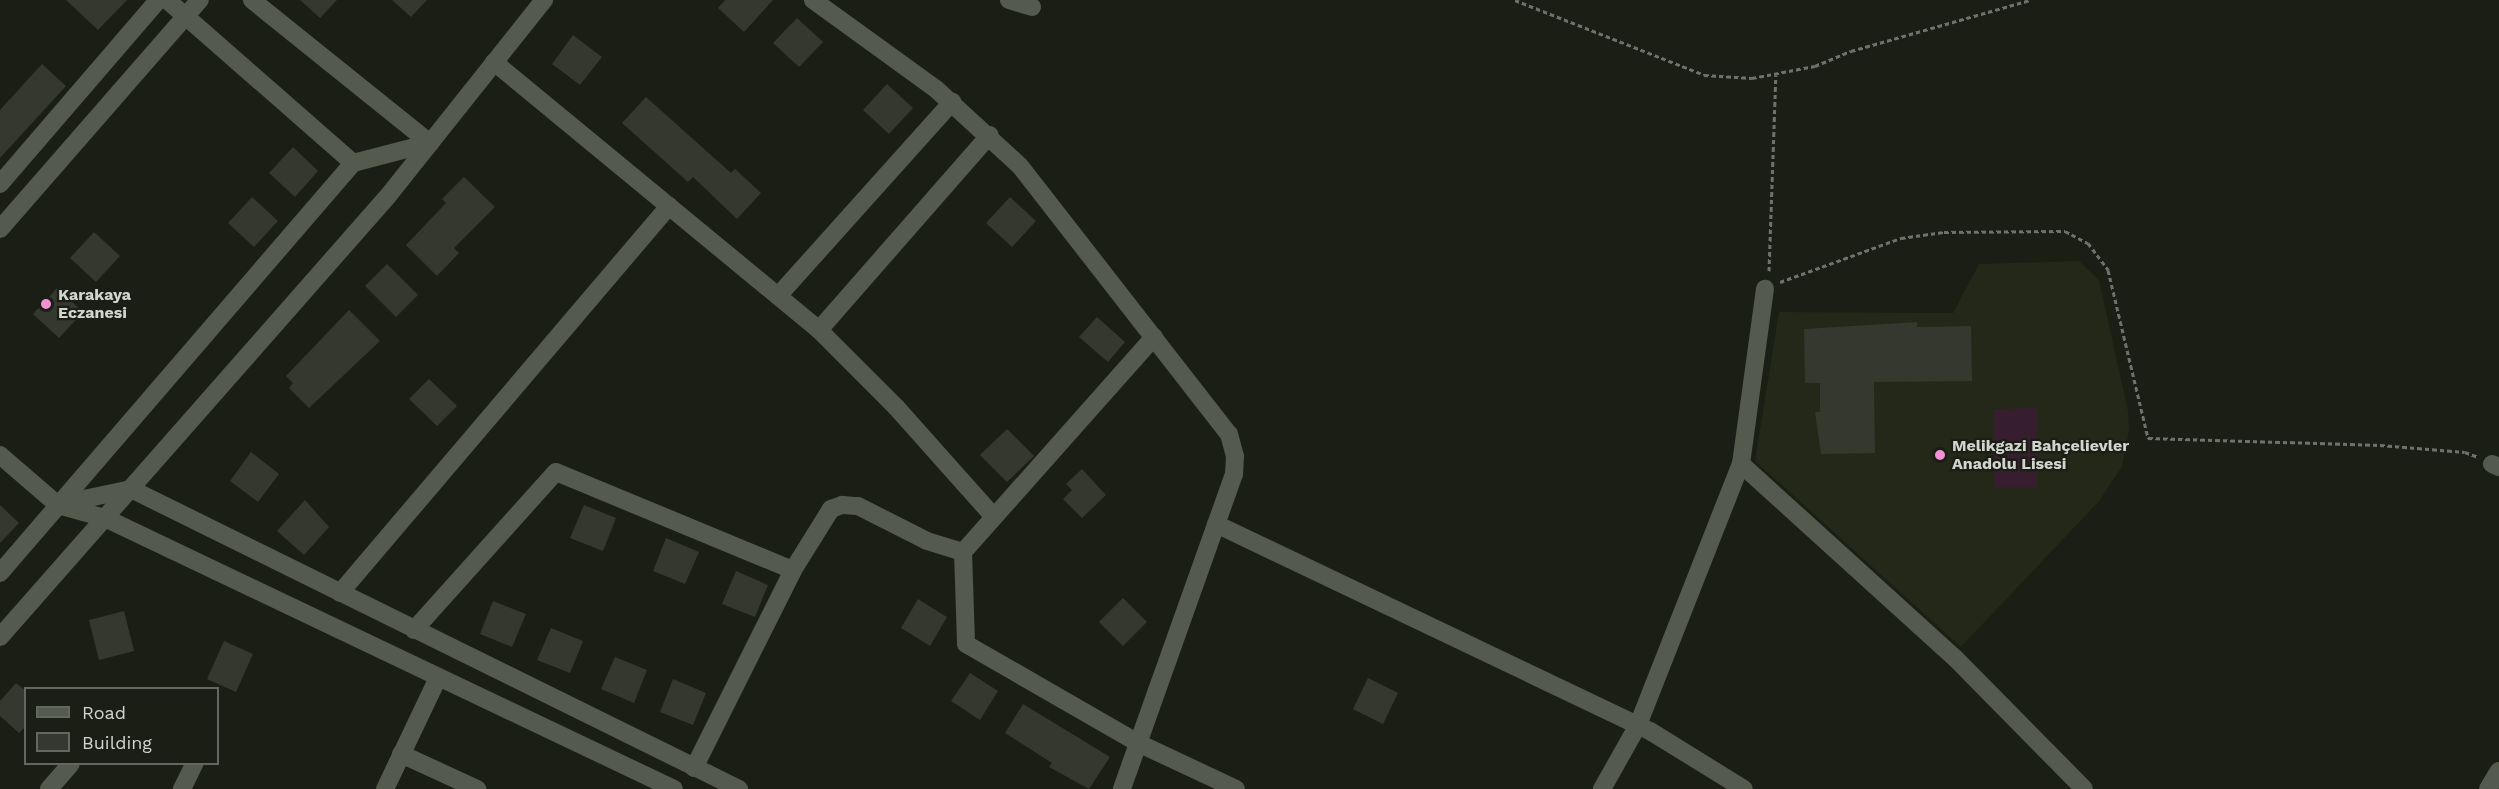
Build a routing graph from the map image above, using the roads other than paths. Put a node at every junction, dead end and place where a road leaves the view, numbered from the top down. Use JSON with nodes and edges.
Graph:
{"nodes":[{"id":1,"x":158,"y":0,"type":"edge"},
{"id":2,"x":167,"y":0,"type":"edge"},
{"id":3,"x":200,"y":0,"type":"edge"},
{"id":4,"x":252,"y":0,"type":"edge"},
{"id":5,"x":544,"y":0,"type":"edge"},
{"id":6,"x":813,"y":0,"type":"edge"},
{"id":7,"x":1009,"y":0,"type":"edge"},
{"id":8,"x":1032,"y":7,"type":"dead end"},
{"id":9,"x":185,"y":16,"type":"junction"},
{"id":10,"x":494,"y":62,"type":"junction"},
{"id":11,"x":952,"y":102,"type":"junction"},
{"id":12,"x":990,"y":135,"type":"junction"},
{"id":13,"x":430,"y":143,"type":"junction"},
{"id":14,"x":353,"y":163,"type":"junction"},
{"id":15,"x":0,"y":184,"type":"edge"},
{"id":16,"x":669,"y":206,"type":"junction"},
{"id":17,"x":0,"y":229,"type":"edge"},
{"id":18,"x":1767,"y":288,"type":"road end"},
{"id":19,"x":778,"y":296,"type":"junction"},
{"id":20,"x":819,"y":330,"type":"junction"},
{"id":21,"x":1154,"y":337,"type":"junction"},
{"id":22,"x":0,"y":455,"type":"edge"},
{"id":23,"x":1741,"y":464,"type":"junction"},
{"id":24,"x":131,"y":489,"type":"junction"},
{"id":25,"x":58,"y":505,"type":"junction"},
{"id":26,"x":994,"y":517,"type":"junction"},
{"id":27,"x":105,"y":518,"type":"junction"},
{"id":28,"x":1216,"y":524,"type":"junction"},
{"id":29,"x":963,"y":552,"type":"junction"},
{"id":30,"x":793,"y":570,"type":"junction"},
{"id":31,"x":0,"y":573,"type":"edge"},
{"id":32,"x":340,"y":594,"type":"junction"},
{"id":33,"x":414,"y":630,"type":"junction"},
{"id":34,"x":0,"y":637,"type":"edge"},
{"id":35,"x":438,"y":678,"type":"junction"},
{"id":36,"x":1638,"y":725,"type":"junction"},
{"id":37,"x":1138,"y":743,"type":"junction"},
{"id":38,"x":401,"y":754,"type":"junction"},
{"id":39,"x":70,"y":765,"type":"edge"},
{"id":40,"x":194,"y":765,"type":"edge"},
{"id":41,"x":694,"y":768,"type":"junction"},
{"id":42,"x":2499,"y":771,"type":"edge"},
{"id":43,"x":49,"y":789,"type":"edge"},
{"id":44,"x":182,"y":789,"type":"edge"},
{"id":45,"x":385,"y":789,"type":"edge"},
{"id":46,"x":477,"y":789,"type":"edge"},
{"id":47,"x":674,"y":789,"type":"edge"},
{"id":48,"x":739,"y":789,"type":"edge"},
{"id":49,"x":1122,"y":789,"type":"edge"},
{"id":50,"x":1236,"y":789,"type":"edge"},
{"id":51,"x":1602,"y":789,"type":"edge"},
{"id":52,"x":1744,"y":789,"type":"edge"},
{"id":53,"x":2084,"y":789,"type":"edge"},
{"id":54,"x":2488,"y":789,"type":"edge"}],
"edges":[{"from":1,"to":15,"type":"street"},
{"from":2,"to":9,"type":"street"},
{"from":3,"to":9,"type":"street"},
{"from":4,"to":13,"type":"street"},
{"from":5,"to":10,"type":"street"},
{"from":6,"to":11,"type":"street"},
{"from":7,"to":8,"type":"street"},
{"from":9,"to":14,"type":"street"},
{"from":9,"to":17,"type":"street"},
{"from":10,"to":13,"type":"street"},
{"from":10,"to":16,"type":"street"},
{"from":11,"to":12,"type":"street"},
{"from":11,"to":19,"type":"street"},
{"from":12,"to":20,"type":"street"},
{"from":12,"to":21,"type":"street"},
{"from":13,"to":14,"type":"street"},
{"from":13,"to":24,"type":"street"},
{"from":14,"to":25,"type":"street"},
{"from":16,"to":19,"type":"street"},
{"from":16,"to":32,"type":"street"},
{"from":18,"to":23,"type":"street"},
{"from":19,"to":20,"type":"street"},
{"from":20,"to":26,"type":"street"},
{"from":21,"to":26,"type":"street"},
{"from":21,"to":28,"type":"street"},
{"from":22,"to":25,"type":"street"},
{"from":23,"to":36,"type":"street"},
{"from":23,"to":53,"type":"street"},
{"from":24,"to":25,"type":"street"},
{"from":24,"to":27,"type":"street"},
{"from":24,"to":32,"type":"street"},
{"from":25,"to":27,"type":"street"},
{"from":25,"to":31,"type":"street"},
{"from":26,"to":29,"type":"street"},
{"from":27,"to":34,"type":"street"},
{"from":27,"to":35,"type":"street"},
{"from":28,"to":36,"type":"street"},
{"from":28,"to":37,"type":"street"},
{"from":29,"to":30,"type":"street"},
{"from":29,"to":37,"type":"street"},
{"from":30,"to":33,"type":"street"},
{"from":30,"to":41,"type":"street"},
{"from":32,"to":33,"type":"street"},
{"from":33,"to":41,"type":"street"},
{"from":35,"to":38,"type":"street"},
{"from":35,"to":47,"type":"street"},
{"from":36,"to":51,"type":"street"},
{"from":36,"to":52,"type":"street"},
{"from":37,"to":49,"type":"street"},
{"from":37,"to":50,"type":"street"},
{"from":38,"to":45,"type":"street"},
{"from":38,"to":46,"type":"street"},
{"from":39,"to":43,"type":"street"},
{"from":40,"to":44,"type":"street"},
{"from":41,"to":48,"type":"street"},
{"from":42,"to":54,"type":"street"}]}
